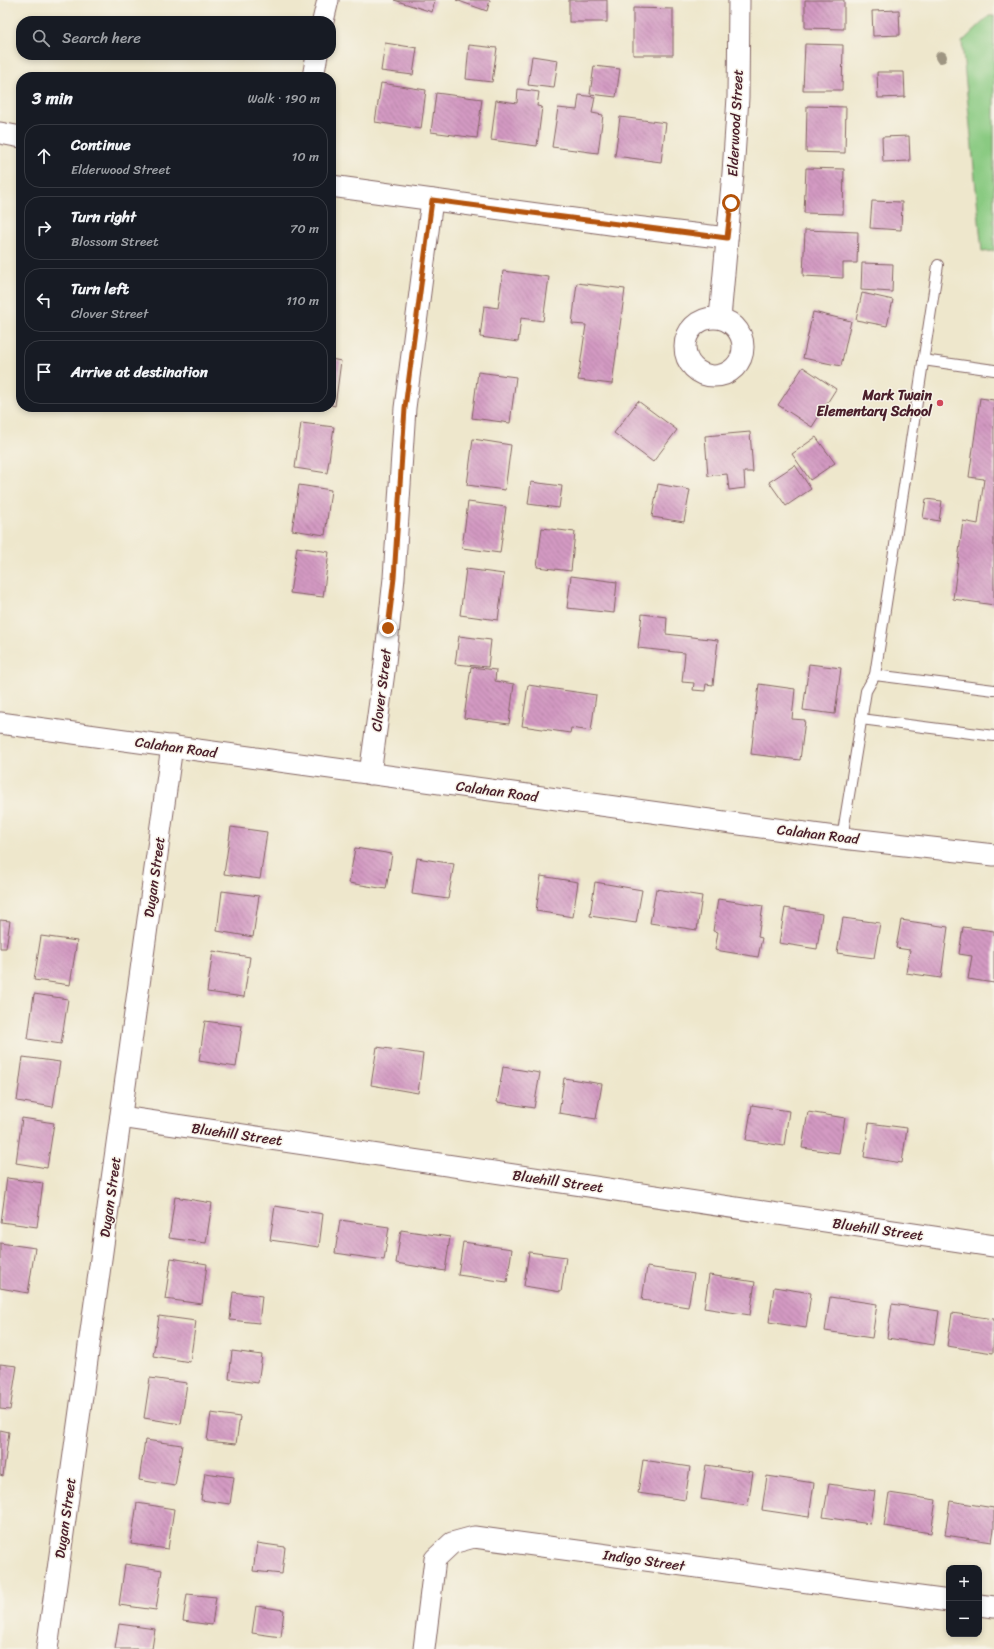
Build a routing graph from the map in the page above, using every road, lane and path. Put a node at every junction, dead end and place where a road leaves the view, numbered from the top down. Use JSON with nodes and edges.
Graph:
{"nodes":[{"id":1,"x":328,"y":0,"type":"edge"},
{"id":2,"x":739,"y":0,"type":"edge"},
{"id":3,"x":325,"y":16,"type":"edge"},
{"id":4,"x":316,"y":60,"type":"edge"},
{"id":5,"x":315,"y":72,"type":"edge"},
{"id":6,"x":0,"y":133,"type":"edge"},
{"id":7,"x":16,"y":136,"type":"edge"},
{"id":8,"x":336,"y":187,"type":"edge"},
{"id":9,"x":432,"y":200,"type":"junction"},
{"id":10,"x":727,"y":238,"type":"junction"},
{"id":11,"x":938,"y":265,"type":"dead end"},
{"id":12,"x":720,"y":318,"type":"dead end"},
{"id":13,"x":923,"y":360,"type":"junction"},
{"id":14,"x":994,"y":370,"type":"edge"},
{"id":15,"x":875,"y":675,"type":"junction"},
{"id":16,"x":994,"y":690,"type":"edge"},
{"id":17,"x":861,"y":719,"type":"junction"},
{"id":18,"x":0,"y":723,"type":"edge"},
{"id":19,"x":994,"y":736,"type":"edge"},
{"id":20,"x":172,"y":746,"type":"junction"},
{"id":21,"x":370,"y":774,"type":"junction"},
{"id":22,"x":842,"y":838,"type":"junction"},
{"id":23,"x":994,"y":855,"type":"edge"},
{"id":24,"x":121,"y":1117,"type":"junction"},
{"id":25,"x":994,"y":1246,"type":"edge"},
{"id":26,"x":946,"y":1601,"type":"edge"},
{"id":27,"x":982,"y":1605,"type":"edge"},
{"id":28,"x":994,"y":1607,"type":"edge"},
{"id":29,"x":47,"y":1649,"type":"edge"},
{"id":30,"x":424,"y":1649,"type":"edge"}],
"edges":[{"from":1,"to":3,"type":"street"},
{"from":2,"to":10,"type":"street","name":"Elderwood Street"},
{"from":4,"to":5,"type":"street"},
{"from":6,"to":7,"type":"street"},
{"from":8,"to":9,"type":"street"},
{"from":9,"to":10,"type":"street"},
{"from":9,"to":21,"type":"street","name":"Clover Street"},
{"from":10,"to":12,"type":"street","name":"Elderwood Street"},
{"from":11,"to":13,"type":"lane"},
{"from":13,"to":14,"type":"lane"},
{"from":13,"to":15,"type":"lane"},
{"from":15,"to":16,"type":"lane"},
{"from":15,"to":17,"type":"lane"},
{"from":17,"to":19,"type":"lane"},
{"from":17,"to":22,"type":"lane"},
{"from":18,"to":20,"type":"street","name":"Calahan Road"},
{"from":20,"to":21,"type":"street","name":"Calahan Road"},
{"from":20,"to":24,"type":"street","name":"Dugan Street"},
{"from":21,"to":22,"type":"street","name":"Calahan Road"},
{"from":22,"to":23,"type":"street","name":"Calahan Road"},
{"from":24,"to":25,"type":"street","name":"Bluehill Street"},
{"from":24,"to":29,"type":"street","name":"Dugan Street"},
{"from":26,"to":30,"type":"street","name":"Indigo Street"},
{"from":27,"to":28,"type":"street"}]}
